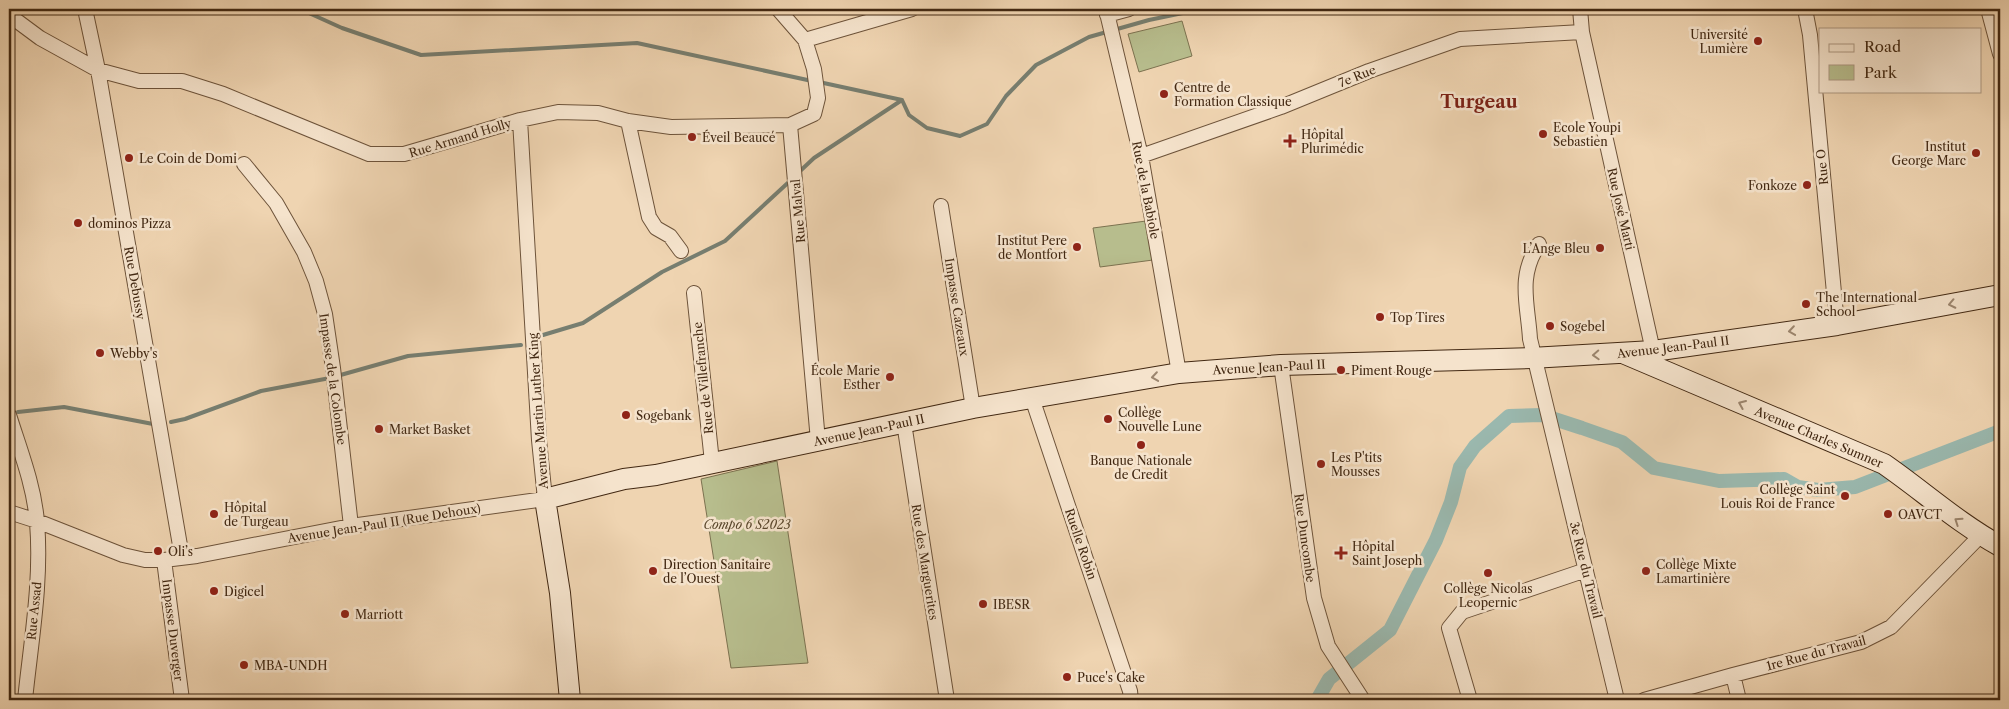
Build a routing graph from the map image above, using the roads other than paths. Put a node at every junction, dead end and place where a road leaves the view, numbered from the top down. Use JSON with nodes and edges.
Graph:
{"nodes":[{"id":1,"x":85,"y":9,"type":"edge"},
{"id":2,"x":778,"y":9,"type":"edge"},
{"id":3,"x":912,"y":9,"type":"edge"},
{"id":4,"x":1129,"y":9,"type":"edge"},
{"id":5,"x":1580,"y":9,"type":"edge"},
{"id":6,"x":1805,"y":9,"type":"edge"},
{"id":7,"x":1988,"y":9,"type":"edge"},
{"id":8,"x":9,"y":15,"type":"edge"},
{"id":9,"x":1107,"y":16,"type":"edge"},
{"id":10,"x":1582,"y":32,"type":"junction"},
{"id":11,"x":805,"y":40,"type":"junction"},
{"id":12,"x":2000,"y":54,"type":"edge"},
{"id":13,"x":98,"y":70,"type":"junction"},
{"id":14,"x":520,"y":120,"type":"junction"},
{"id":15,"x":628,"y":121,"type":"junction"},
{"id":16,"x":790,"y":125,"type":"junction"},
{"id":17,"x":1141,"y":156,"type":"junction"},
{"id":18,"x":244,"y":164,"type":"dead end"},
{"id":19,"x":941,"y":206,"type":"dead end"},
{"id":20,"x":1538,"y":244,"type":"dead end"},
{"id":21,"x":680,"y":251,"type":"dead end"},
{"id":22,"x":694,"y":293,"type":"dead end"},
{"id":23,"x":2000,"y":295,"type":"edge"},
{"id":24,"x":1837,"y":325,"type":"junction"},
{"id":25,"x":1624,"y":353,"type":"joint"},
{"id":26,"x":1534,"y":357,"type":"junction"},
{"id":27,"x":1655,"y":359,"type":"junction"},
{"id":28,"x":1281,"y":365,"type":"junction"},
{"id":29,"x":1179,"y":374,"type":"junction"},
{"id":30,"x":1032,"y":398,"type":"junction"},
{"id":31,"x":973,"y":408,"type":"junction"},
{"id":32,"x":9,"y":415,"type":"edge"},
{"id":33,"x":904,"y":423,"type":"junction"},
{"id":34,"x":818,"y":441,"type":"junction"},
{"id":35,"x":712,"y":462,"type":"junction"},
{"id":36,"x":545,"y":499,"type":"junction"},
{"id":37,"x":9,"y":512,"type":"edge"},
{"id":38,"x":37,"y":521,"type":"junction"},
{"id":39,"x":351,"y":526,"type":"junction"},
{"id":40,"x":1981,"y":535,"type":"junction"},
{"id":41,"x":2000,"y":546,"type":"edge"},
{"id":42,"x":182,"y":557,"type":"junction"},
{"id":43,"x":164,"y":560,"type":"junction"},
{"id":44,"x":1586,"y":570,"type":"junction"},
{"id":45,"x":1733,"y":675,"type":"junction"},
{"id":46,"x":1130,"y":696,"type":"edge"},
{"id":47,"x":25,"y":700,"type":"edge"},
{"id":48,"x":182,"y":700,"type":"edge"},
{"id":49,"x":570,"y":700,"type":"edge"},
{"id":50,"x":947,"y":700,"type":"edge"},
{"id":51,"x":1363,"y":700,"type":"edge"},
{"id":52,"x":1470,"y":700,"type":"edge"},
{"id":53,"x":1617,"y":700,"type":"edge"},
{"id":54,"x":1644,"y":700,"type":"edge"},
{"id":55,"x":1739,"y":700,"type":"edge"}],
"edges":[{"from":1,"to":13,"type":"street","name":"Rue Debussy"},
{"from":2,"to":11,"type":"street"},
{"from":3,"to":11,"type":"street"},
{"from":4,"to":9,"type":"street"},
{"from":5,"to":10,"type":"street","name":"Rue José Marti"},
{"from":6,"to":24,"type":"street","name":"Rue O"},
{"from":7,"to":12,"type":"street"},
{"from":8,"to":13,"type":"street","name":"Rue Armand Holly"},
{"from":9,"to":17,"type":"street","name":"Rue de la Babiole"},
{"from":10,"to":17,"type":"street","name":"7e Rue"},
{"from":10,"to":27,"type":"street","name":"Rue José Marti"},
{"from":11,"to":16,"type":"street"},
{"from":13,"to":14,"type":"street","name":"Rue Armand Holly"},
{"from":13,"to":42,"type":"street","name":"Rue Debussy"},
{"from":14,"to":15,"type":"street","name":"Rue Armand Holly"},
{"from":14,"to":36,"type":"street","name":"Avenue Martin Luther King"},
{"from":15,"to":16,"type":"street","name":"Rue Armand Holly"},
{"from":15,"to":21,"type":"street"},
{"from":16,"to":34,"type":"street","name":"Rue Malval"},
{"from":17,"to":29,"type":"street","name":"Rue de la Babiole"},
{"from":18,"to":39,"type":"street","name":"Impasse de la Colombe"},
{"from":19,"to":31,"type":"street","name":"Impasse Cazeaux"},
{"from":20,"to":26,"type":"street","name":"3e Rue du Travail"},
{"from":22,"to":35,"type":"street","name":"Rue de Villefranche"},
{"from":23,"to":24,"type":"street","name":"Avenue Jean-Paul II","one_way":true},
{"from":24,"to":27,"type":"street","name":"Avenue Jean-Paul II","one_way":true},
{"from":25,"to":26,"type":"street","name":"Avenue Jean-Paul II","one_way":true},
{"from":25,"to":27,"type":"street","name":"Avenue Charles Sumner"},
{"from":26,"to":28,"type":"street","name":"Avenue Jean-Paul II"},
{"from":26,"to":44,"type":"street","name":"3e Rue du Travail"},
{"from":40,"to":27,"type":"street","name":"Avenue Charles Sumner","one_way":true},
{"from":28,"to":29,"type":"street","name":"Avenue Jean-Paul II"},
{"from":28,"to":51,"type":"street","name":"Rue Duncombe"},
{"from":29,"to":30,"type":"street","name":"Avenue Jean-Paul II","one_way":true},
{"from":30,"to":31,"type":"street","name":"Avenue Jean-Paul II"},
{"from":30,"to":46,"type":"street","name":"Ruelle Robin"},
{"from":31,"to":33,"type":"street","name":"Avenue Jean-Paul II"},
{"from":32,"to":38,"type":"street","name":"Rue Assad"},
{"from":33,"to":34,"type":"street","name":"Avenue Jean-Paul II"},
{"from":33,"to":50,"type":"street","name":"Rue des Marguerites"},
{"from":34,"to":35,"type":"street","name":"Avenue Jean-Paul II"},
{"from":35,"to":36,"type":"street","name":"Avenue Jean-Paul II"},
{"from":36,"to":39,"type":"street","name":"Avenue Jean-Paul II (Rue Dehoux)"},
{"from":36,"to":49,"type":"street","name":"Avenue Martin Luther King"},
{"from":37,"to":38,"type":"street","name":"Avenue Jean-Paul II (Rue Dehoux)"},
{"from":38,"to":43,"type":"street","name":"Avenue Jean-Paul II (Rue Dehoux)"},
{"from":38,"to":47,"type":"street","name":"Rue Assad"},
{"from":39,"to":42,"type":"street","name":"Avenue Jean-Paul II (Rue Dehoux)"},
{"from":40,"to":41,"type":"street","name":"Avenue Charles Sumner"},
{"from":40,"to":45,"type":"street","name":"1re Rue du Travail"},
{"from":42,"to":43,"type":"street","name":"Avenue Jean-Paul II (Rue Dehoux)"},
{"from":43,"to":48,"type":"street","name":"Impasse Duverger"},
{"from":44,"to":52,"type":"street"},
{"from":44,"to":53,"type":"street","name":"3e Rue du Travail"},
{"from":45,"to":54,"type":"street","name":"1re Rue du Travail"},
{"from":45,"to":55,"type":"street"}]}
